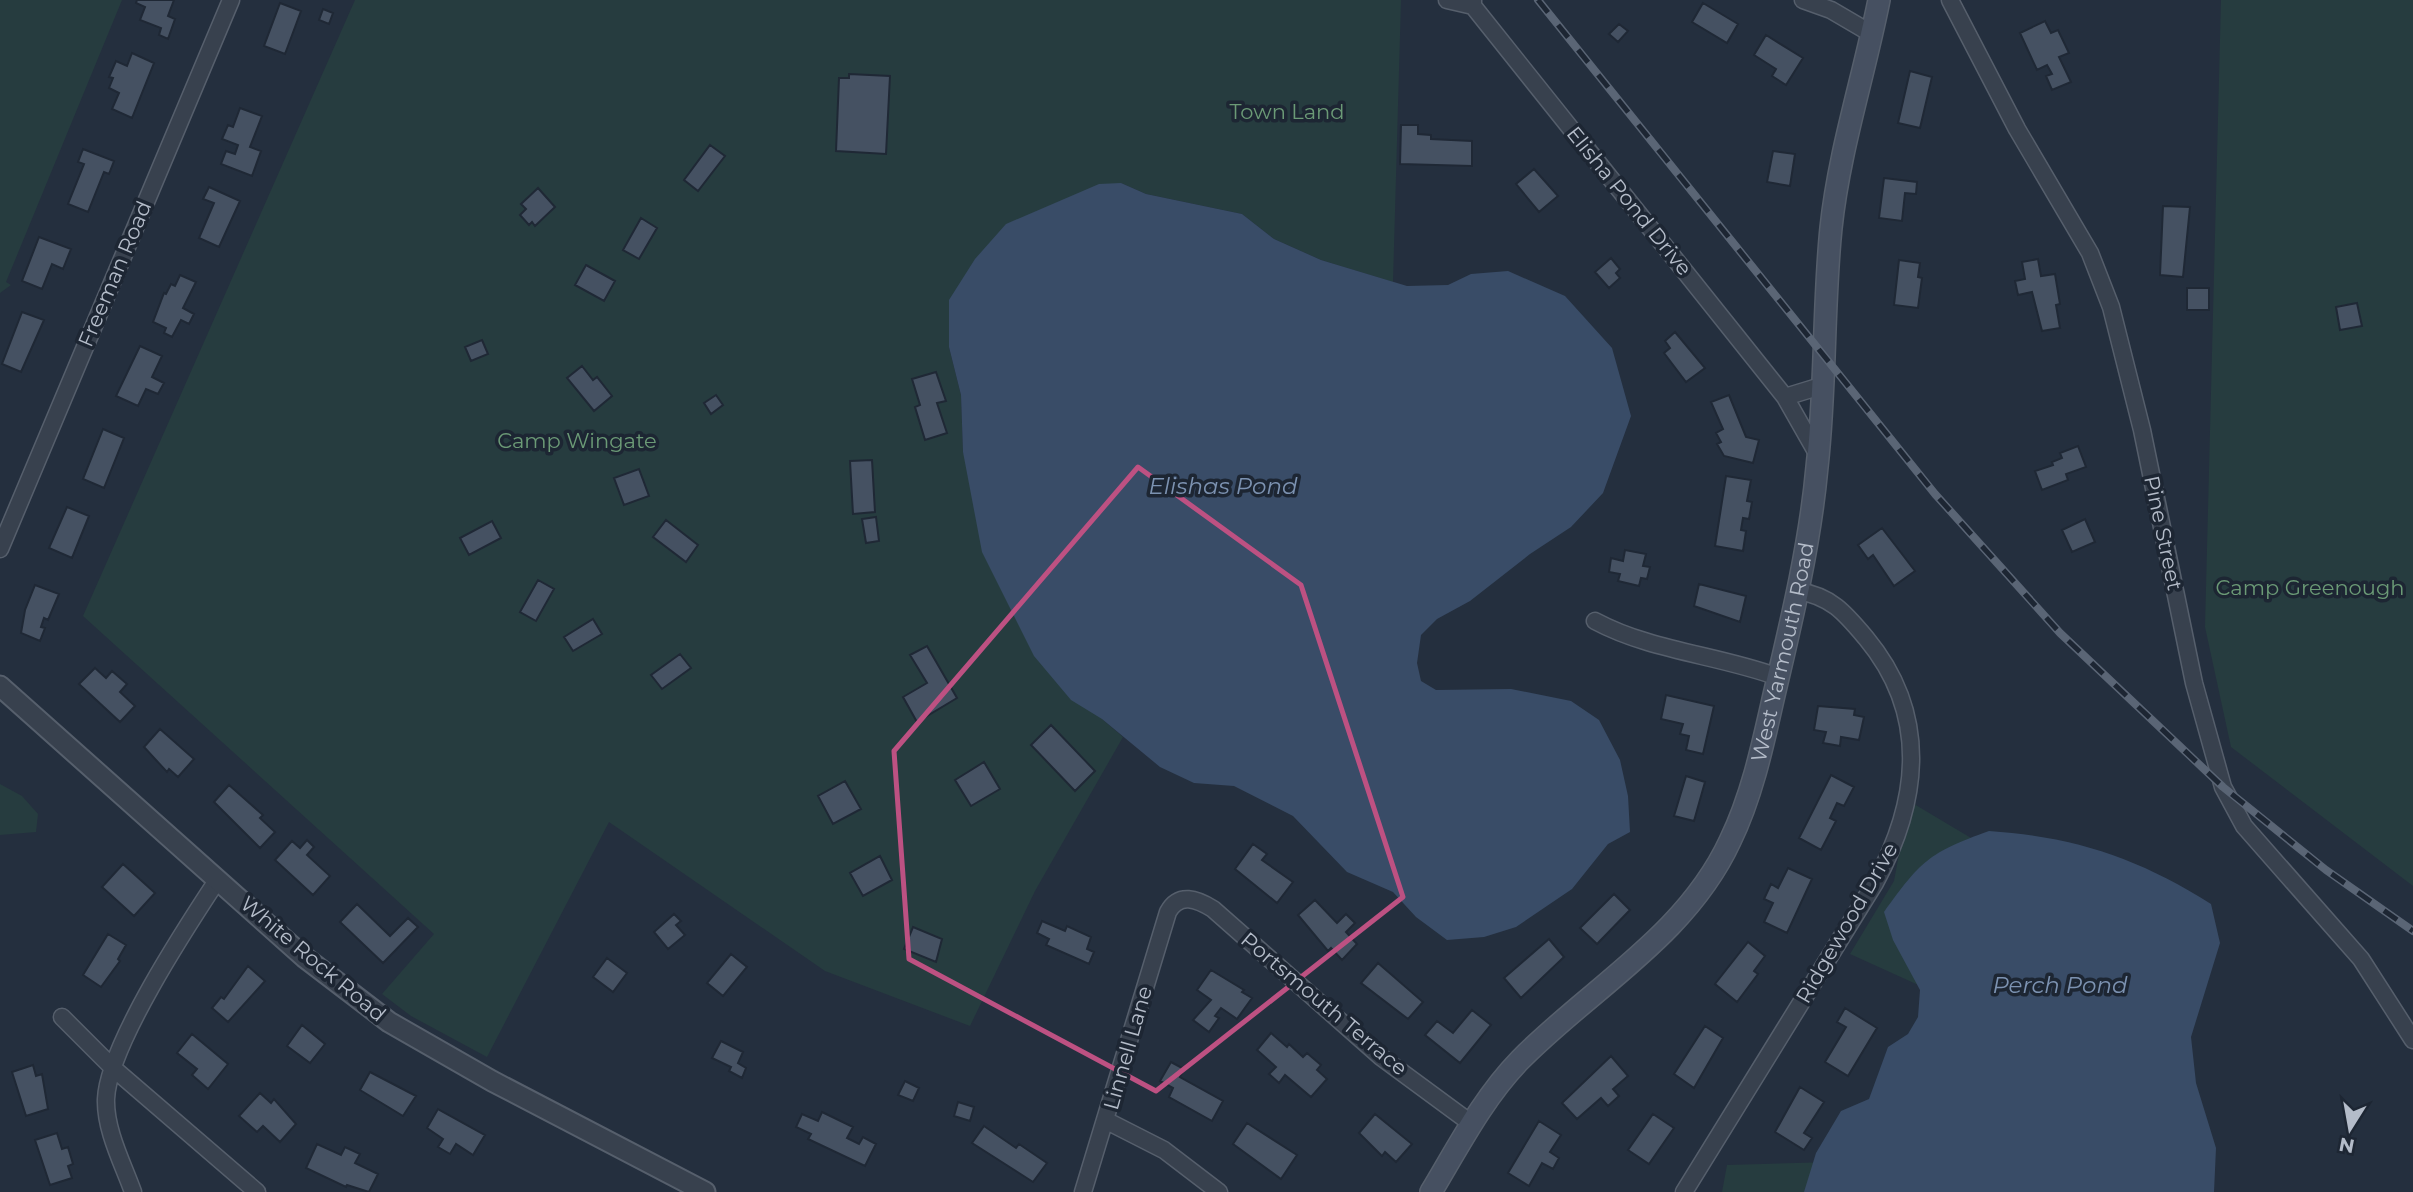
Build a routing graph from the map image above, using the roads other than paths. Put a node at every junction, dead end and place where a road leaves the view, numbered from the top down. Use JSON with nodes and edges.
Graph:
{"nodes":[{"id":1,"x":231,"y":0,"type":"edge"},
{"id":2,"x":1447,"y":0,"type":"edge"},
{"id":3,"x":1803,"y":0,"type":"edge"},
{"id":4,"x":1879,"y":0,"type":"edge"},
{"id":5,"x":1950,"y":0,"type":"edge"},
{"id":6,"x":1473,"y":3,"type":"edge"},
{"id":7,"x":1872,"y":34,"type":"junction"},
{"id":8,"x":1821,"y":386,"type":"junction"},
{"id":9,"x":1786,"y":397,"type":"junction"},
{"id":10,"x":1818,"y":455,"type":"junction"},
{"id":11,"x":0,"y":549,"type":"edge"},
{"id":12,"x":1798,"y":591,"type":"junction"},
{"id":13,"x":1595,"y":621,"type":"dead end"},
{"id":14,"x":1778,"y":677,"type":"junction"},
{"id":15,"x":0,"y":686,"type":"edge"},
{"id":16,"x":218,"y":879,"type":"junction"},
{"id":17,"x":1172,"y":904,"type":"joint"},
{"id":18,"x":62,"y":1017,"type":"dead end"},
{"id":19,"x":2413,"y":1040,"type":"edge"},
{"id":20,"x":113,"y":1068,"type":"junction"},
{"id":21,"x":1107,"y":1121,"type":"junction"},
{"id":22,"x":1472,"y":1124,"type":"junction"},
{"id":23,"x":133,"y":1192,"type":"edge"},
{"id":24,"x":257,"y":1192,"type":"edge"},
{"id":25,"x":705,"y":1192,"type":"edge"},
{"id":26,"x":1083,"y":1192,"type":"edge"},
{"id":27,"x":1219,"y":1192,"type":"edge"},
{"id":28,"x":1430,"y":1192,"type":"edge"},
{"id":29,"x":1684,"y":1192,"type":"edge"}],
"edges":[{"from":1,"to":11,"type":"street","name":"Freeman Road"},
{"from":2,"to":6,"type":"street","name":"Elisha Pond Drive"},
{"from":3,"to":7,"type":"street"},
{"from":4,"to":7,"type":"main road","name":"West Yarmouth Road"},
{"from":5,"to":19,"type":"street","name":"Pine Street"},
{"from":6,"to":9,"type":"street","name":"Elisha Pond Drive"},
{"from":7,"to":8,"type":"main road","name":"West Yarmouth Road"},
{"from":8,"to":9,"type":"street"},
{"from":8,"to":10,"type":"main road","name":"West Yarmouth Road"},
{"from":9,"to":10,"type":"street","name":"Elisha Pond Drive"},
{"from":10,"to":12,"type":"main road","name":"West Yarmouth Road"},
{"from":12,"to":14,"type":"main road","name":"West Yarmouth Road"},
{"from":12,"to":29,"type":"street","name":"Ridgewood Drive"},
{"from":13,"to":14,"type":"street"},
{"from":14,"to":22,"type":"main road","name":"West Yarmouth Road"},
{"from":15,"to":16,"type":"street","name":"White Rock Road"},
{"from":16,"to":20,"type":"street"},
{"from":16,"to":25,"type":"street","name":"White Rock Road"},
{"from":17,"to":21,"type":"street","name":"Linnell Lane"},
{"from":17,"to":22,"type":"street","name":"Portsmouth Terrace"},
{"from":18,"to":20,"type":"street"},
{"from":20,"to":23,"type":"street"},
{"from":20,"to":24,"type":"street"},
{"from":21,"to":26,"type":"street","name":"Linnell Lane"},
{"from":21,"to":27,"type":"street"},
{"from":22,"to":28,"type":"main road","name":"West Yarmouth Road"}]}
